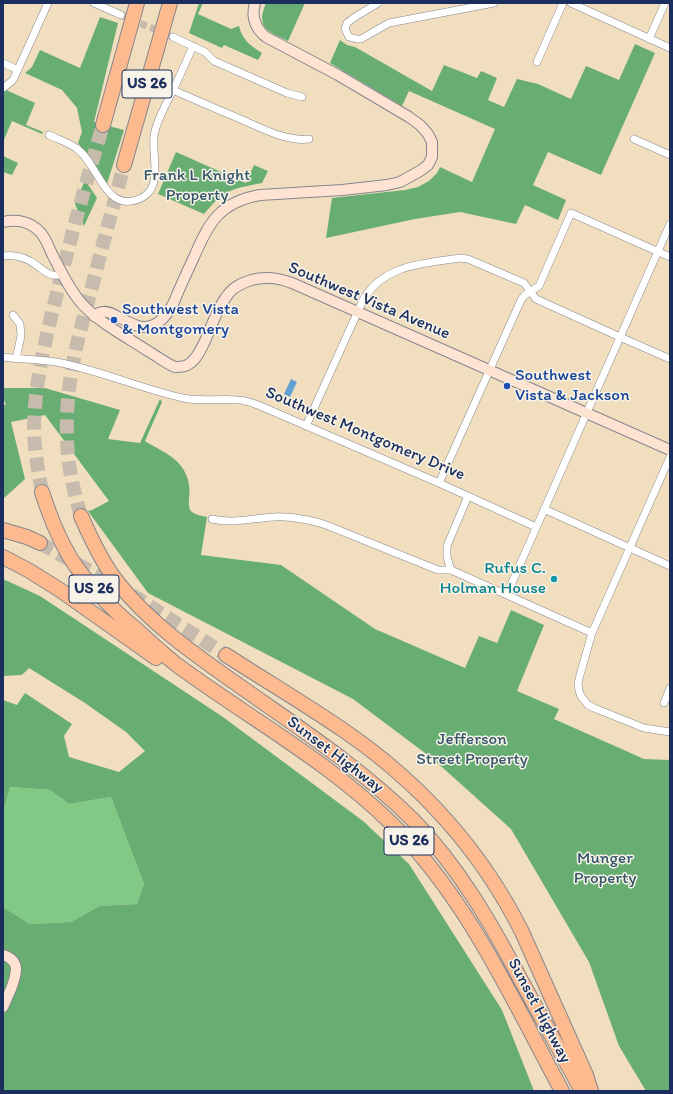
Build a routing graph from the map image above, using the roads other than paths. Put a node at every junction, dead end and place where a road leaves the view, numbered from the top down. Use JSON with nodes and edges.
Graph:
{"nodes":[{"id":1,"x":48,"y":3,"type":"edge"},
{"id":2,"x":94,"y":3,"type":"edge"},
{"id":3,"x":137,"y":3,"type":"edge"},
{"id":4,"x":170,"y":3,"type":"edge"},
{"id":5,"x":255,"y":3,"type":"edge"},
{"id":6,"x":378,"y":3,"type":"edge"},
{"id":7,"x":494,"y":3,"type":"edge"},
{"id":8,"x":563,"y":3,"type":"edge"},
{"id":9,"x":571,"y":3,"type":"edge"},
{"id":10,"x":665,"y":3,"type":"edge"},
{"id":11,"x":121,"y":15,"type":"tunnel mouth"},
{"id":12,"x":173,"y":37,"type":"tunnel mouth"},
{"id":13,"x":649,"y":39,"type":"junction"},
{"id":14,"x":193,"y":46,"type":"junction"},
{"id":15,"x":670,"y":48,"type":"edge"},
{"id":16,"x":537,"y":62,"type":"dead end"},
{"id":17,"x":3,"y":64,"type":"edge"},
{"id":18,"x":18,"y":70,"type":"junction"},
{"id":19,"x":3,"y":88,"type":"edge"},
{"id":20,"x":173,"y":90,"type":"junction"},
{"id":21,"x":302,"y":97,"type":"dead end"},
{"id":22,"x":103,"y":125,"type":"tunnel mouth"},
{"id":23,"x":49,"y":135,"type":"dead end"},
{"id":24,"x":309,"y":139,"type":"dead end"},
{"id":25,"x":634,"y":139,"type":"dead end"},
{"id":26,"x":670,"y":155,"type":"edge"},
{"id":27,"x":124,"y":165,"type":"tunnel mouth"},
{"id":28,"x":3,"y":222,"type":"edge"},
{"id":29,"x":670,"y":224,"type":"edge"},
{"id":30,"x":658,"y":251,"type":"junction"},
{"id":31,"x":3,"y":256,"type":"edge"},
{"id":32,"x":670,"y":257,"type":"edge"},
{"id":33,"x":62,"y":274,"type":"junction"},
{"id":34,"x":531,"y":292,"type":"junction"},
{"id":35,"x":357,"y":312,"type":"junction"},
{"id":36,"x":13,"y":315,"type":"dead end"},
{"id":37,"x":94,"y":316,"type":"junction"},
{"id":38,"x":620,"y":338,"type":"junction"},
{"id":39,"x":3,"y":357,"type":"edge"},
{"id":40,"x":16,"y":358,"type":"junction"},
{"id":41,"x":670,"y":359,"type":"edge"},
{"id":42,"x":489,"y":370,"type":"junction"},
{"id":43,"x":587,"y":413,"type":"junction"},
{"id":44,"x":306,"y":426,"type":"junction"},
{"id":45,"x":670,"y":450,"type":"edge"},
{"id":46,"x":670,"y":458,"type":"edge"},
{"id":47,"x":439,"y":483,"type":"junction"},
{"id":48,"x":42,"y":492,"type":"tunnel mouth"},
{"id":49,"x":468,"y":496,"type":"junction"},
{"id":50,"x":544,"y":509,"type":"junction"},
{"id":51,"x":81,"y":516,"type":"tunnel mouth"},
{"id":52,"x":212,"y":519,"type":"dead end"},
{"id":53,"x":536,"y":527,"type":"junction"},
{"id":54,"x":3,"y":530,"type":"edge"},
{"id":55,"x":40,"y":543,"type":"tunnel mouth"},
{"id":56,"x":630,"y":548,"type":"junction"},
{"id":57,"x":3,"y":557,"type":"edge"},
{"id":58,"x":670,"y":566,"type":"edge"},
{"id":59,"x":451,"y":570,"type":"junction"},
{"id":60,"x":507,"y":594,"type":"junction"},
{"id":61,"x":592,"y":633,"type":"junction"},
{"id":62,"x":226,"y":655,"type":"tunnel mouth"},
{"id":63,"x":176,"y":664,"type":"junction"},
{"id":64,"x":670,"y":688,"type":"edge"},
{"id":65,"x":664,"y":703,"type":"dead end"},
{"id":66,"x":670,"y":732,"type":"edge"},
{"id":67,"x":3,"y":955,"type":"edge"},
{"id":68,"x":3,"y":1007,"type":"edge"},
{"id":69,"x":562,"y":1091,"type":"edge"},
{"id":70,"x":582,"y":1091,"type":"edge"},
{"id":71,"x":592,"y":1091,"type":"edge"}],
"edges":[{"from":1,"to":18,"type":"street"},
{"from":2,"to":11,"type":"street"},
{"from":3,"to":22,"type":"highway","number":"US 26"},
{"from":4,"to":27,"type":"highway","number":"US 26"},
{"from":5,"to":37,"type":"main road"},
{"from":6,"to":7,"type":"street"},
{"from":8,"to":16,"type":"street"},
{"from":9,"to":13,"type":"street"},
{"from":10,"to":13,"type":"street"},
{"from":12,"to":14,"type":"street"},
{"from":13,"to":15,"type":"street"},
{"from":14,"to":20,"type":"street"},
{"from":14,"to":21,"type":"street"},
{"from":17,"to":18,"type":"street"},
{"from":18,"to":19,"type":"street"},
{"from":20,"to":23,"type":"street"},
{"from":20,"to":24,"type":"street"},
{"from":25,"to":26,"type":"street"},
{"from":28,"to":33,"type":"main road","name":"Southwest Vista Avenue"},
{"from":29,"to":30,"type":"street"},
{"from":30,"to":32,"type":"street"},
{"from":30,"to":34,"type":"street"},
{"from":30,"to":38,"type":"street"},
{"from":31,"to":33,"type":"street"},
{"from":33,"to":37,"type":"main road","name":"Southwest Vista Avenue"},
{"from":34,"to":35,"type":"street"},
{"from":34,"to":38,"type":"street"},
{"from":34,"to":42,"type":"street"},
{"from":35,"to":37,"type":"main road","name":"Southwest Vista Avenue"},
{"from":35,"to":42,"type":"main road","name":"Southwest Vista Avenue"},
{"from":35,"to":44,"type":"street"},
{"from":36,"to":40,"type":"street"},
{"from":38,"to":41,"type":"street"},
{"from":38,"to":43,"type":"street"},
{"from":39,"to":40,"type":"street","name":"Southwest Montgomery Drive"},
{"from":40,"to":44,"type":"street","name":"Southwest Montgomery Drive"},
{"from":42,"to":43,"type":"main road","name":"Southwest Vista Avenue"},
{"from":42,"to":47,"type":"street"},
{"from":43,"to":45,"type":"main road","name":"Southwest Vista Avenue"},
{"from":43,"to":50,"type":"street"},
{"from":44,"to":47,"type":"street","name":"Southwest Montgomery Drive"},
{"from":46,"to":56,"type":"street"},
{"from":47,"to":49,"type":"street","name":"Southwest Montgomery Drive"},
{"from":48,"to":63,"type":"highway","name":"Sunset Highway","number":"US 26"},
{"from":49,"to":53,"type":"street"},
{"from":49,"to":59,"type":"street","name":"Southwest Montgomery Drive"},
{"from":50,"to":53,"type":"street"},
{"from":50,"to":56,"type":"street"},
{"from":51,"to":70,"type":"highway","name":"Sunset Highway","number":"US 26"},
{"from":52,"to":59,"type":"street"},
{"from":53,"to":60,"type":"street"},
{"from":54,"to":55,"type":"highway"},
{"from":56,"to":58,"type":"street"},
{"from":56,"to":61,"type":"street"},
{"from":57,"to":63,"type":"highway"},
{"from":59,"to":60,"type":"street"},
{"from":60,"to":61,"type":"street"},
{"from":61,"to":66,"type":"street"},
{"from":62,"to":71,"type":"highway"},
{"from":63,"to":69,"type":"highway","name":"Sunset Highway","number":"US 26"},
{"from":64,"to":65,"type":"street"},
{"from":67,"to":68,"type":"main road"}]}
